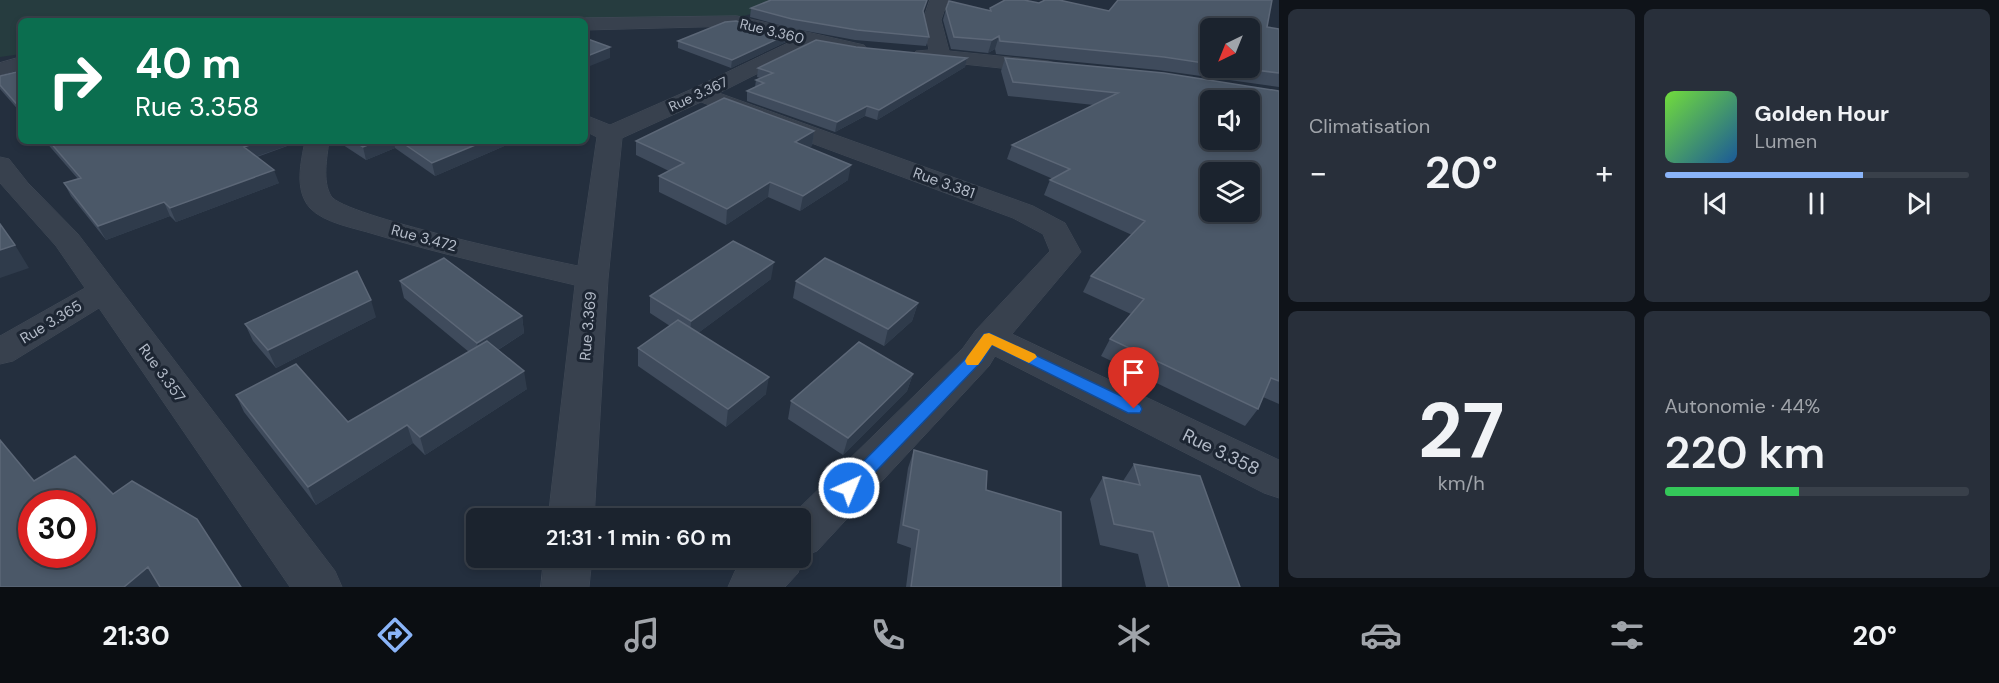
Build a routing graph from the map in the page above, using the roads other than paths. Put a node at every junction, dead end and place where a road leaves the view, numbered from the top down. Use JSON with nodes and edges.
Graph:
{"nodes":[{"id":1,"x":939,"y":0,"type":"edge"},
{"id":2,"x":588,"y":24,"type":"edge"},
{"id":3,"x":810,"y":40,"type":"junction"},
{"id":4,"x":876,"y":50,"type":"edge"},
{"id":5,"x":909,"y":54,"type":"edge"},
{"id":6,"x":941,"y":57,"type":"junction"},
{"id":7,"x":18,"y":64,"type":"edge"},
{"id":8,"x":0,"y":69,"type":"edge"},
{"id":9,"x":1067,"y":69,"type":"edge"},
{"id":10,"x":700,"y":94,"type":"junction"},
{"id":11,"x":598,"y":128,"type":"edge"},
{"id":12,"x":317,"y":144,"type":"edge"},
{"id":13,"x":0,"y":165,"type":"edge"},
{"id":14,"x":592,"y":279,"type":"junction"},
{"id":15,"x":103,"y":291,"type":"junction"},
{"id":16,"x":989,"y":338,"type":"junction"},
{"id":17,"x":0,"y":352,"type":"edge"},
{"id":18,"x":1279,"y":480,"type":"edge"},
{"id":19,"x":572,"y":508,"type":"edge"},
{"id":20,"x":811,"y":527,"type":"edge"},
{"id":21,"x":567,"y":568,"type":"edge"},
{"id":22,"x":771,"y":568,"type":"edge"},
{"id":23,"x":318,"y":587,"type":"edge"},
{"id":24,"x":565,"y":587,"type":"edge"},
{"id":25,"x":752,"y":587,"type":"edge"}],
"edges":[{"from":1,"to":6,"type":"street"},
{"from":2,"to":3,"type":"street","name":"Rue 3.360"},
{"from":3,"to":4,"type":"street","name":"Rue 3.360"},
{"from":3,"to":10,"type":"street","name":"Rue 3.367"},
{"from":5,"to":6,"type":"street"},
{"from":6,"to":9,"type":"street"},
{"from":7,"to":8,"type":"street"},
{"from":10,"to":11,"type":"street","name":"Rue 3.367"},
{"from":10,"to":16,"type":"street","name":"Rue 3.381"},
{"from":11,"to":14,"type":"street","name":"Rue 3.369"},
{"from":12,"to":14,"type":"street","name":"Rue 3.472"},
{"from":13,"to":15,"type":"street","name":"Rue 3.357"},
{"from":14,"to":19,"type":"street","name":"Rue 3.369"},
{"from":15,"to":17,"type":"street","name":"Rue 3.365"},
{"from":15,"to":23,"type":"street","name":"Rue 3.357"},
{"from":16,"to":18,"type":"street","name":"Rue 3.358"},
{"from":16,"to":20,"type":"street"},
{"from":21,"to":24,"type":"street"},
{"from":22,"to":25,"type":"street"}]}
